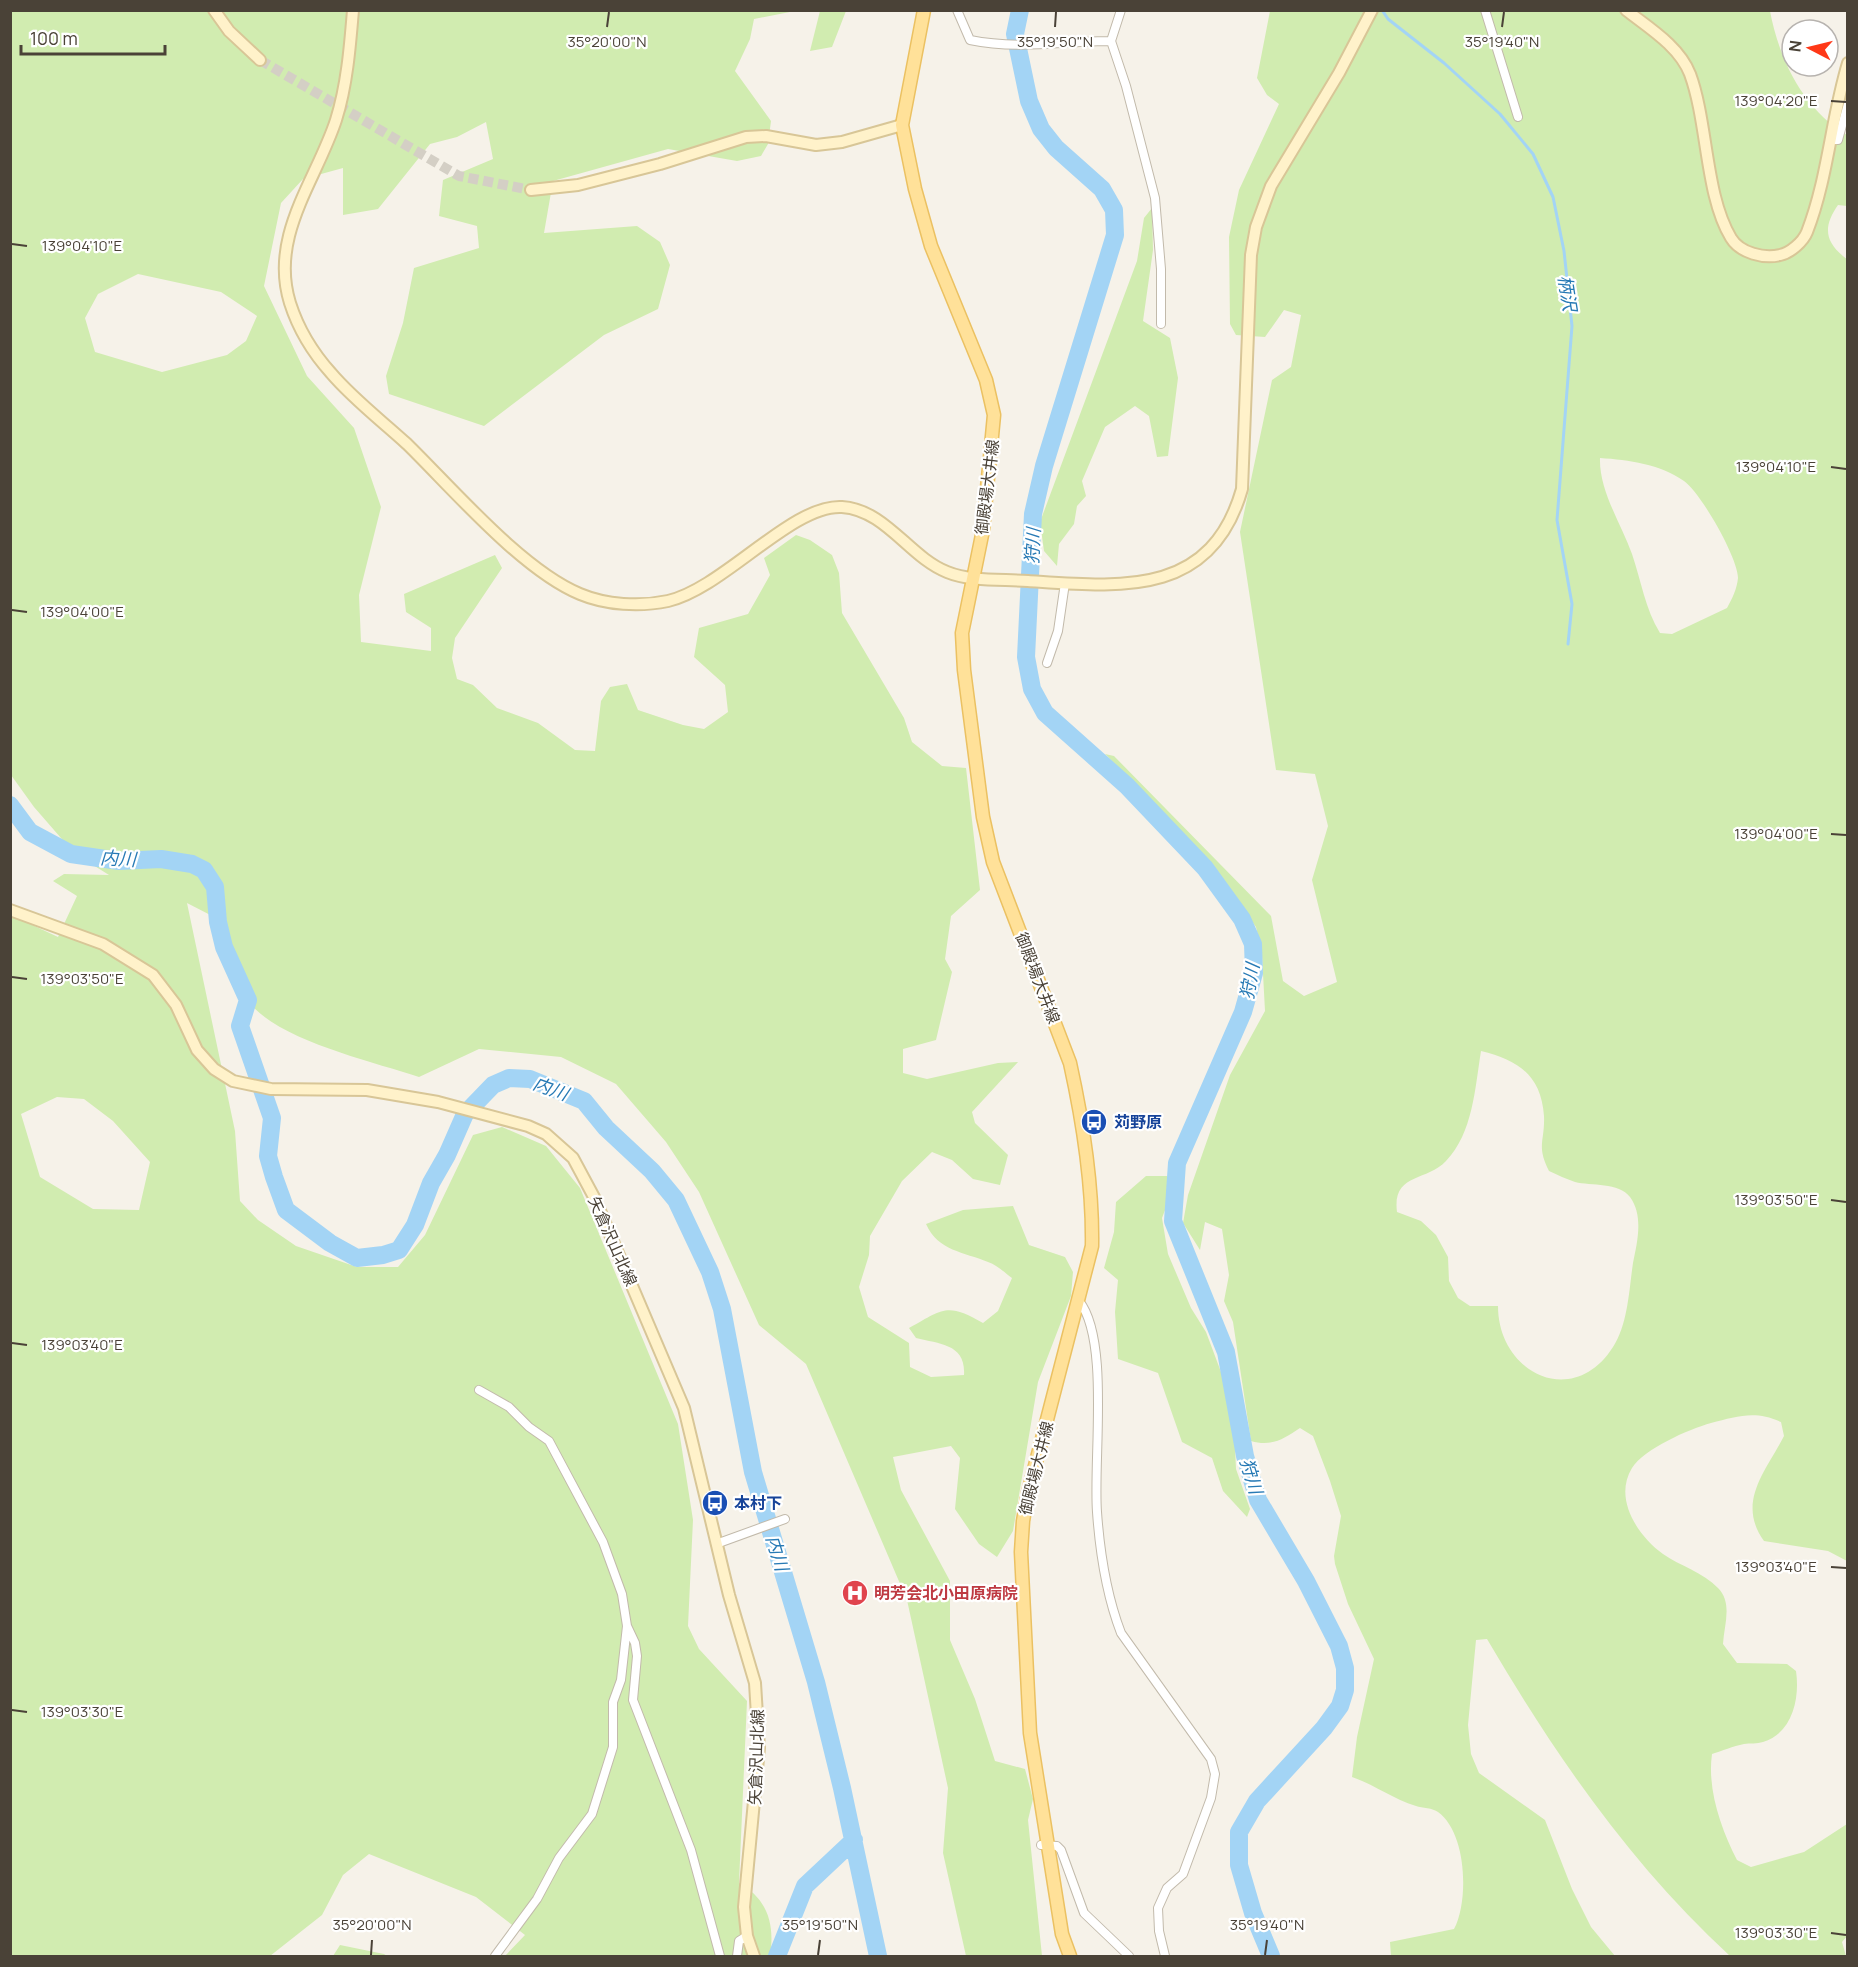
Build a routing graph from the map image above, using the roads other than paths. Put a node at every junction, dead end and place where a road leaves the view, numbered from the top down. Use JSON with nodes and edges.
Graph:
{"nodes":[{"id":1,"x":214,"y":10,"type":"edge"},
{"id":2,"x":352,"y":10,"type":"edge"},
{"id":3,"x":924,"y":10,"type":"edge"},
{"id":4,"x":957,"y":10,"type":"edge"},
{"id":5,"x":1121,"y":10,"type":"edge"},
{"id":6,"x":1485,"y":10,"type":"edge"},
{"id":7,"x":1626,"y":10,"type":"edge"},
{"id":8,"x":1370,"y":16,"type":"edge"},
{"id":9,"x":1111,"y":41,"type":"junction"},
{"id":10,"x":260,"y":60,"type":"tunnel mouth"},
{"id":11,"x":1848,"y":63,"type":"edge"},
{"id":12,"x":1848,"y":104,"type":"edge"},
{"id":13,"x":1518,"y":117,"type":"dead end"},
{"id":14,"x":902,"y":125,"type":"junction"},
{"id":15,"x":1830,"y":140,"type":"junction"},
{"id":16,"x":531,"y":190,"type":"tunnel mouth"},
{"id":17,"x":1161,"y":324,"type":"dead end"},
{"id":18,"x":973,"y":577,"type":"junction"},
{"id":19,"x":1065,"y":583,"type":"junction"},
{"id":20,"x":1047,"y":663,"type":"dead end"},
{"id":21,"x":10,"y":910,"type":"edge"},
{"id":22,"x":1078,"y":1301,"type":"junction"},
{"id":23,"x":478,"y":1390,"type":"dead end"},
{"id":24,"x":785,"y":1519,"type":"dead end"},
{"id":25,"x":716,"y":1544,"type":"junction"},
{"id":26,"x":627,"y":1626,"type":"junction"},
{"id":27,"x":1044,"y":1845,"type":"junction"},
{"id":28,"x":747,"y":1936,"type":"junction"},
{"id":29,"x":753,"y":1953,"type":"edge"},
{"id":30,"x":495,"y":1956,"type":"edge"},
{"id":31,"x":720,"y":1956,"type":"edge"},
{"id":32,"x":737,"y":1956,"type":"edge"},
{"id":33,"x":1070,"y":1956,"type":"edge"},
{"id":34,"x":1129,"y":1956,"type":"edge"},
{"id":35,"x":1165,"y":1956,"type":"edge"}],
"edges":[{"from":1,"to":10,"type":"street"},
{"from":2,"to":18,"type":"street"},
{"from":3,"to":14,"type":"main road","name":"御殿場大井線"},
{"from":4,"to":9,"type":"street"},
{"from":5,"to":9,"type":"street"},
{"from":6,"to":13,"type":"street"},
{"from":7,"to":15,"type":"street"},
{"from":8,"to":19,"type":"street"},
{"from":9,"to":17,"type":"street"},
{"from":11,"to":15,"type":"street"},
{"from":12,"to":15,"type":"street"},
{"from":14,"to":16,"type":"street"},
{"from":14,"to":18,"type":"main road","name":"御殿場大井線"},
{"from":18,"to":19,"type":"street"},
{"from":18,"to":22,"type":"main road","name":"御殿場大井線"},
{"from":19,"to":20,"type":"street"},
{"from":21,"to":25,"type":"street","name":"矢倉沢山北線"},
{"from":22,"to":27,"type":"main road","name":"御殿場大井線"},
{"from":22,"to":35,"type":"street"},
{"from":23,"to":26,"type":"street"},
{"from":24,"to":25,"type":"street"},
{"from":25,"to":28,"type":"street","name":"矢倉沢山北線"},
{"from":26,"to":30,"type":"street"},
{"from":26,"to":31,"type":"street"},
{"from":27,"to":33,"type":"main road","name":"御殿場大井線"},
{"from":27,"to":34,"type":"street"},
{"from":28,"to":29,"type":"street","name":"矢倉沢山北線"},
{"from":28,"to":32,"type":"street"}]}
